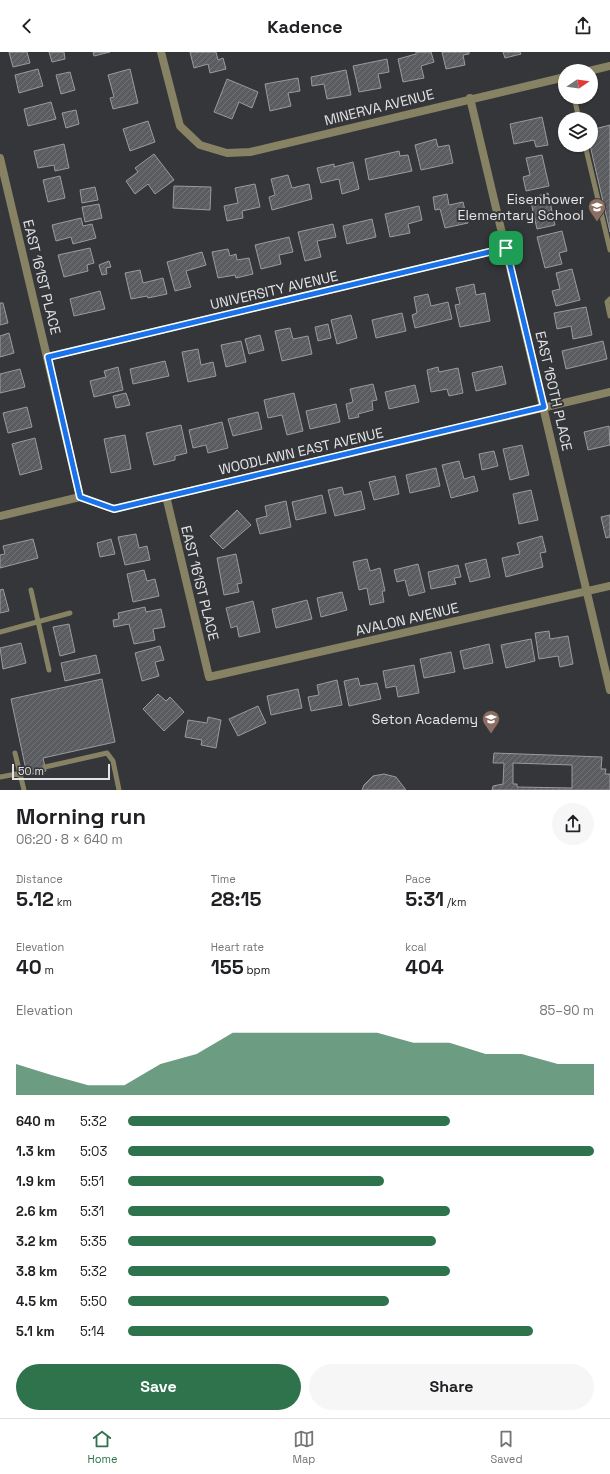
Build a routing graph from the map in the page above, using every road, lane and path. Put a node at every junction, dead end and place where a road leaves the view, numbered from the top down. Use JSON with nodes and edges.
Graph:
{"nodes":[{"id":1,"x":160,"y":52,"type":"edge"},
{"id":2,"x":610,"y":66,"type":"edge"},
{"id":3,"x":598,"y":69,"type":"edge"},
{"id":4,"x":558,"y":79,"type":"edge"},
{"id":5,"x":470,"y":98,"type":"junction"},
{"id":6,"x":587,"y":152,"type":"edge"},
{"id":7,"x":0,"y":158,"type":"edge"},
{"id":8,"x":506,"y":248,"type":"junction"},
{"id":9,"x":610,"y":250,"type":"edge"},
{"id":10,"x":610,"y":299,"type":"edge"},
{"id":11,"x":610,"y":316,"type":"edge"},
{"id":12,"x":48,"y":357,"type":"junction"},
{"id":13,"x":610,"y":392,"type":"edge"},
{"id":14,"x":544,"y":407,"type":"junction"},
{"id":15,"x":166,"y":496,"type":"junction"},
{"id":16,"x":80,"y":497,"type":"junction"},
{"id":17,"x":0,"y":516,"type":"edge"},
{"id":18,"x":610,"y":586,"type":"edge"},
{"id":19,"x":32,"y":590,"type":"dead end"},
{"id":20,"x":587,"y":591,"type":"junction"},
{"id":21,"x":70,"y":613,"type":"dead end"},
{"id":22,"x":38,"y":622,"type":"junction"},
{"id":23,"x":0,"y":632,"type":"edge"},
{"id":24,"x":49,"y":670,"type":"dead end"},
{"id":25,"x":209,"y":677,"type":"joint"},
{"id":26,"x":610,"y":690,"type":"edge"},
{"id":27,"x":15,"y":753,"type":"dead end"},
{"id":28,"x":45,"y":767,"type":"dead end"},
{"id":29,"x":27,"y":772,"type":"dead end"},
{"id":30,"x":19,"y":773,"type":"junction"},
{"id":31,"x":0,"y":777,"type":"edge"},
{"id":32,"x":24,"y":790,"type":"edge"},
{"id":33,"x":119,"y":790,"type":"edge"}],
"edges":[{"from":1,"to":5,"type":"street","name":"MINERVA AVENUE"},
{"from":2,"to":3,"type":"street"},
{"from":4,"to":5,"type":"street","name":"MINERVA AVENUE"},
{"from":5,"to":8,"type":"street","name":"EAST 160TH PLACE"},
{"from":6,"to":9,"type":"lane"},
{"from":7,"to":12,"type":"street","name":"EAST 161ST PLACE"},
{"from":8,"to":12,"type":"street","name":"UNIVERSITY AVENUE"},
{"from":8,"to":14,"type":"street","name":"EAST 160TH PLACE"},
{"from":10,"to":11,"type":"lane"},
{"from":12,"to":16,"type":"street","name":"EAST 161ST PLACE"},
{"from":13,"to":14,"type":"street","name":"WOODLAWN EAST AVENUE"},
{"from":14,"to":15,"type":"street","name":"WOODLAWN EAST AVENUE"},
{"from":14,"to":20,"type":"street","name":"EAST 160TH PLACE"},
{"from":15,"to":16,"type":"street","name":"WOODLAWN EAST AVENUE"},
{"from":15,"to":25,"type":"street","name":"EAST 161ST PLACE"},
{"from":16,"to":17,"type":"street"},
{"from":18,"to":20,"type":"street","name":"AVALON AVENUE"},
{"from":19,"to":22,"type":"lane"},
{"from":20,"to":25,"type":"street","name":"AVALON AVENUE"},
{"from":20,"to":26,"type":"street","name":"EAST 160TH PLACE"},
{"from":21,"to":22,"type":"lane"},
{"from":22,"to":23,"type":"lane"},
{"from":22,"to":24,"type":"lane"},
{"from":27,"to":30,"type":"lane"},
{"from":28,"to":33,"type":"lane"},
{"from":29,"to":30,"type":"lane"},
{"from":30,"to":31,"type":"lane"},
{"from":30,"to":32,"type":"lane"}]}
